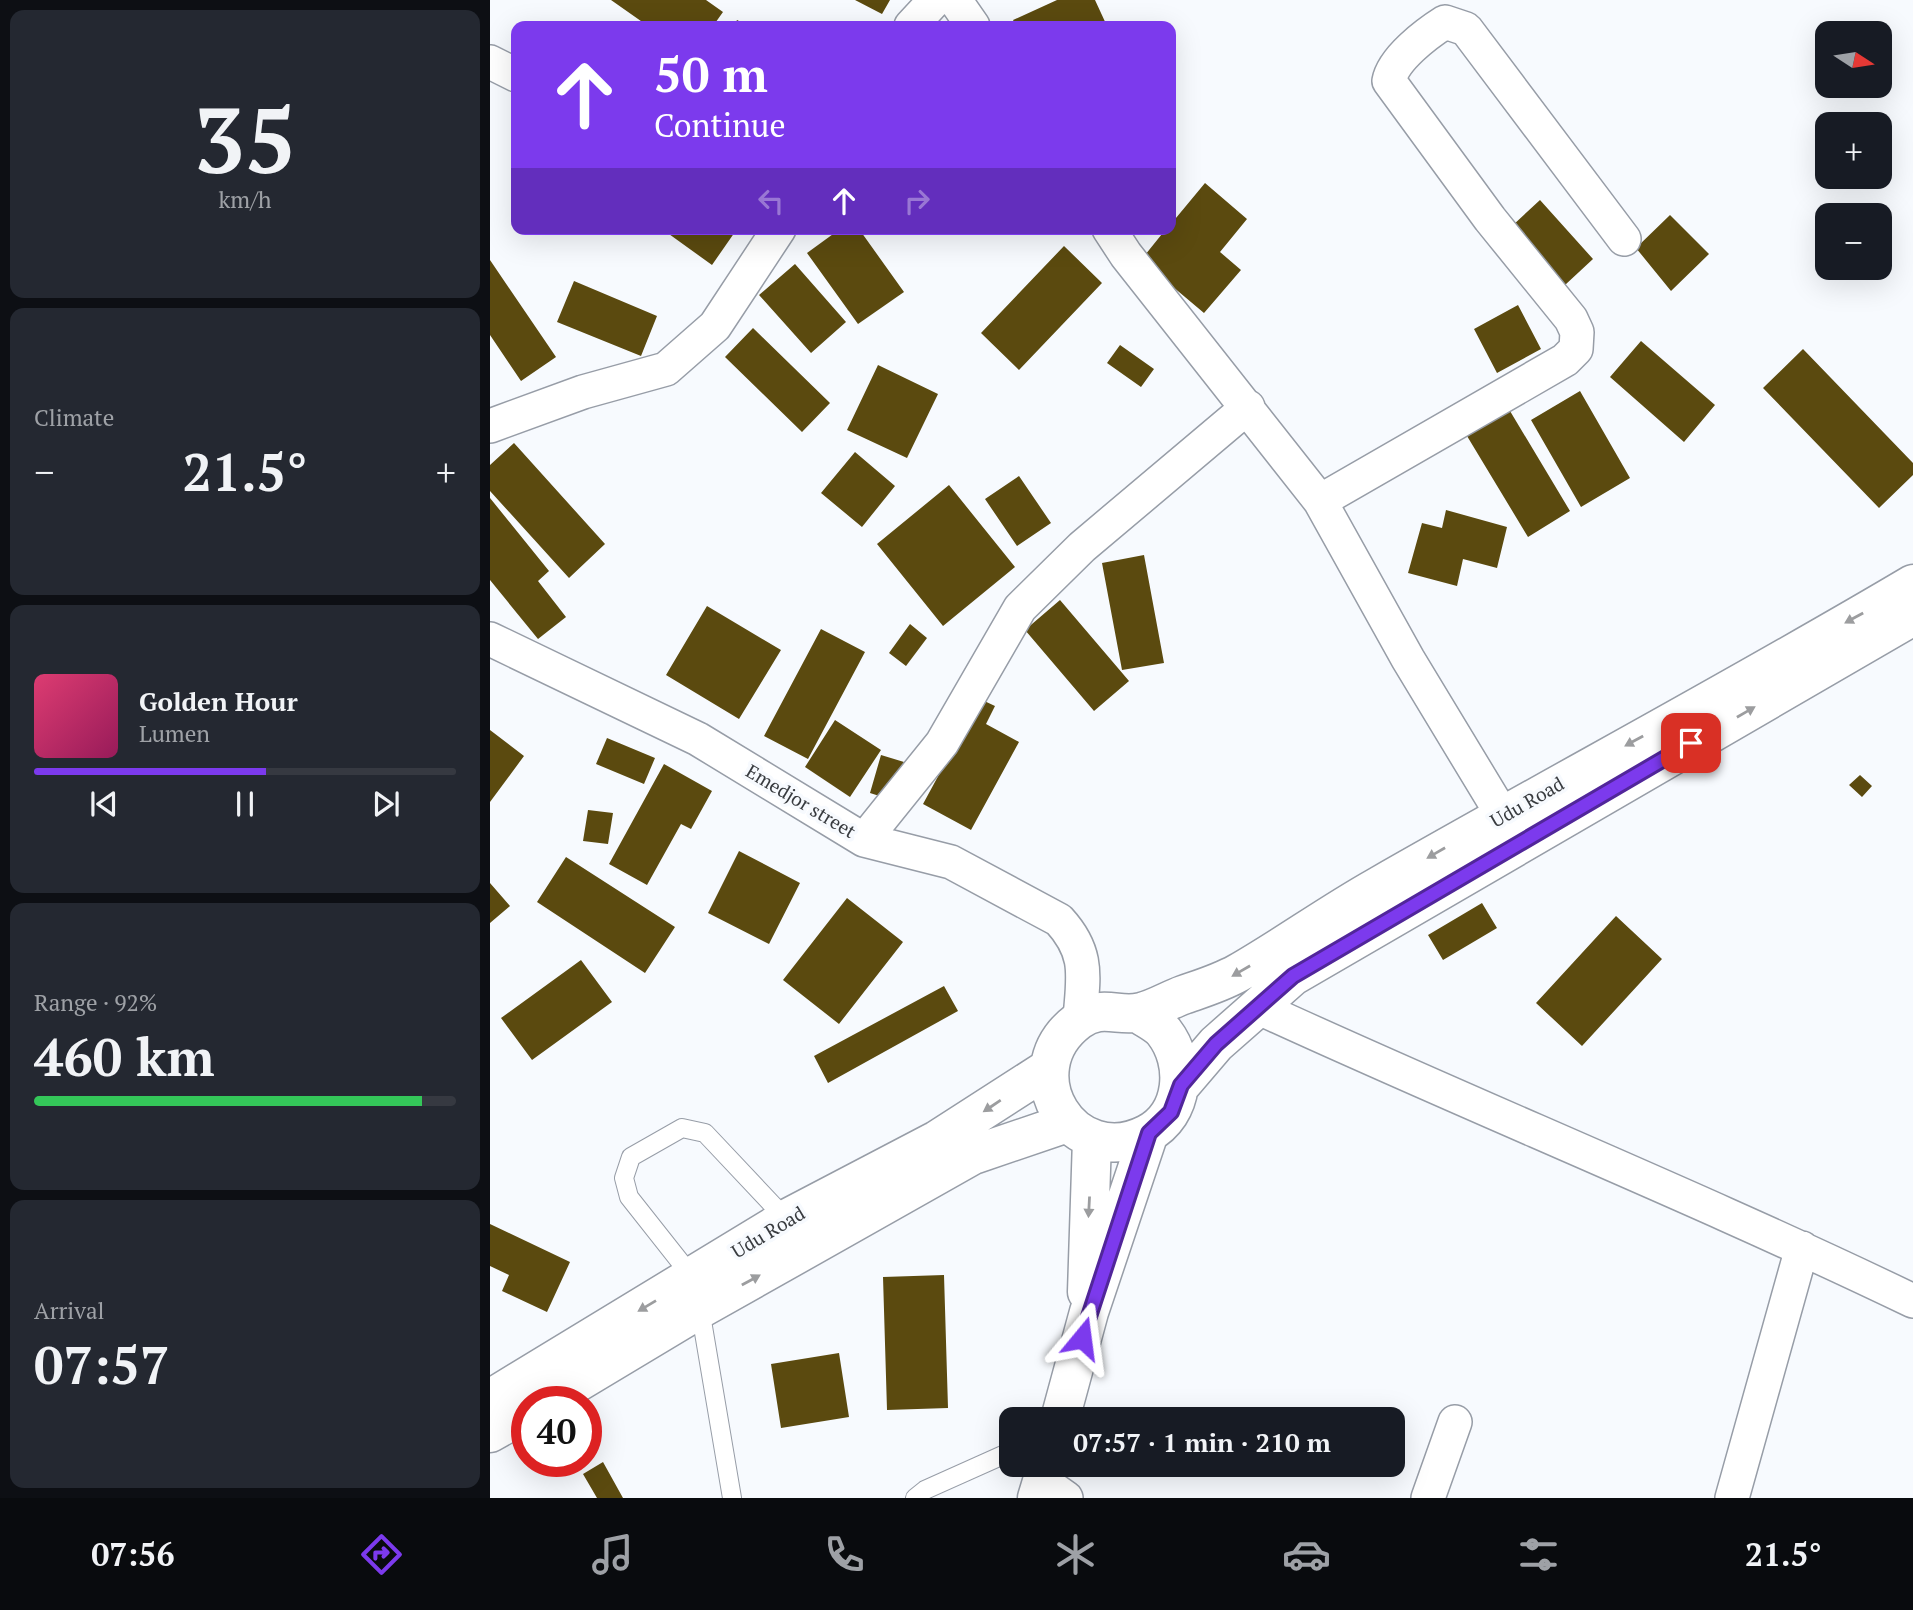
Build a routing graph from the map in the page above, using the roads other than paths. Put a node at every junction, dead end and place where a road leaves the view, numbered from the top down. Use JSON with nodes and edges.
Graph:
{"nodes":[{"id":1,"x":935,"y":0,"type":"edge"},
{"id":2,"x":955,"y":0,"type":"edge"},
{"id":3,"x":916,"y":21,"type":"edge"},
{"id":4,"x":970,"y":21,"type":"edge"},
{"id":5,"x":490,"y":62,"type":"edge"},
{"id":6,"x":511,"y":72,"type":"edge"},
{"id":7,"x":775,"y":235,"type":"edge"},
{"id":8,"x":1113,"y":235,"type":"edge"},
{"id":9,"x":1624,"y":239,"type":"dead end"},
{"id":10,"x":1248,"y":407,"type":"junction"},
{"id":11,"x":490,"y":426,"type":"edge"},
{"id":12,"x":1320,"y":501,"type":"junction"},
{"id":13,"x":1913,"y":584,"type":"edge"},
{"id":14,"x":1913,"y":616,"type":"edge"},
{"id":15,"x":490,"y":639,"type":"edge"},
{"id":16,"x":1503,"y":816,"type":"junction"},
{"id":17,"x":864,"y":840,"type":"junction"},
{"id":18,"x":1256,"y":1007,"type":"junction"},
{"id":19,"x":1138,"y":1013,"type":"junction"},
{"id":20,"x":1080,"y":1019,"type":"junction"},
{"id":21,"x":1048,"y":1068,"type":"junction"},
{"id":22,"x":1181,"y":1085,"type":"junction"},
{"id":23,"x":1079,"y":1131,"type":"junction"},
{"id":24,"x":1149,"y":1133,"type":"junction"},
{"id":25,"x":786,"y":1219,"type":"junction"},
{"id":26,"x":1802,"y":1248,"type":"junction"},
{"id":27,"x":696,"y":1294,"type":"junction"},
{"id":28,"x":1913,"y":1301,"type":"edge"},
{"id":29,"x":1089,"y":1311,"type":"junction"},
{"id":30,"x":567,"y":1386,"type":"edge"},
{"id":31,"x":490,"y":1399,"type":"edge"},
{"id":32,"x":1063,"y":1407,"type":"edge"},
{"id":33,"x":511,"y":1421,"type":"edge"},
{"id":34,"x":1455,"y":1422,"type":"dead end"},
{"id":35,"x":490,"y":1433,"type":"edge"},
{"id":36,"x":999,"y":1457,"type":"edge"},
{"id":37,"x":732,"y":1498,"type":"edge"},
{"id":38,"x":915,"y":1498,"type":"edge"},
{"id":39,"x":1428,"y":1498,"type":"edge"},
{"id":40,"x":1732,"y":1498,"type":"edge"}],
"edges":[{"from":1,"to":3,"type":"street"},
{"from":2,"to":4,"type":"street"},
{"from":5,"to":6,"type":"street"},
{"from":7,"to":11,"type":"street"},
{"from":8,"to":10,"type":"street"},
{"from":9,"to":12,"type":"street"},
{"from":10,"to":12,"type":"street"},
{"from":10,"to":17,"type":"street"},
{"from":12,"to":16,"type":"street"},
{"from":13,"to":16,"type":"main road","name":"Udu Road","one_way":true},
{"from":18,"to":14,"type":"main road","name":"Udu Road","one_way":true},
{"from":15,"to":17,"type":"street","name":"Emedjor street"},
{"from":16,"to":19,"type":"main road","name":"Udu Road","one_way":true},
{"from":17,"to":20,"type":"street","name":"Emedjor street"},
{"from":18,"to":22,"type":"main road","name":"Udu Road"},
{"from":18,"to":26,"type":"street"},
{"from":19,"to":20,"type":"main road"},
{"from":19,"to":22,"type":"main road"},
{"from":20,"to":21,"type":"main road"},
{"from":21,"to":23,"type":"main road"},
{"from":21,"to":25,"type":"main road","name":"Udu Road","one_way":true},
{"from":22,"to":24,"type":"main road"},
{"from":23,"to":24,"type":"main road"},
{"from":27,"to":23,"type":"main road","name":"Udu Road","one_way":true},
{"from":23,"to":29,"type":"main road","one_way":true},
{"from":24,"to":29,"type":"main road"},
{"from":25,"to":27,"type":"main road","name":"Udu Road"},
{"from":25,"to":27,"type":"lane"},
{"from":26,"to":28,"type":"street"},
{"from":26,"to":40,"type":"street"},
{"from":27,"to":30,"type":"main road","name":"Udu Road"},
{"from":27,"to":31,"type":"main road","name":"Udu Road","one_way":true},
{"from":27,"to":37,"type":"lane"},
{"from":29,"to":32,"type":"main road"},
{"from":33,"to":35,"type":"main road"},
{"from":34,"to":39,"type":"street"},
{"from":36,"to":38,"type":"lane"}]}
